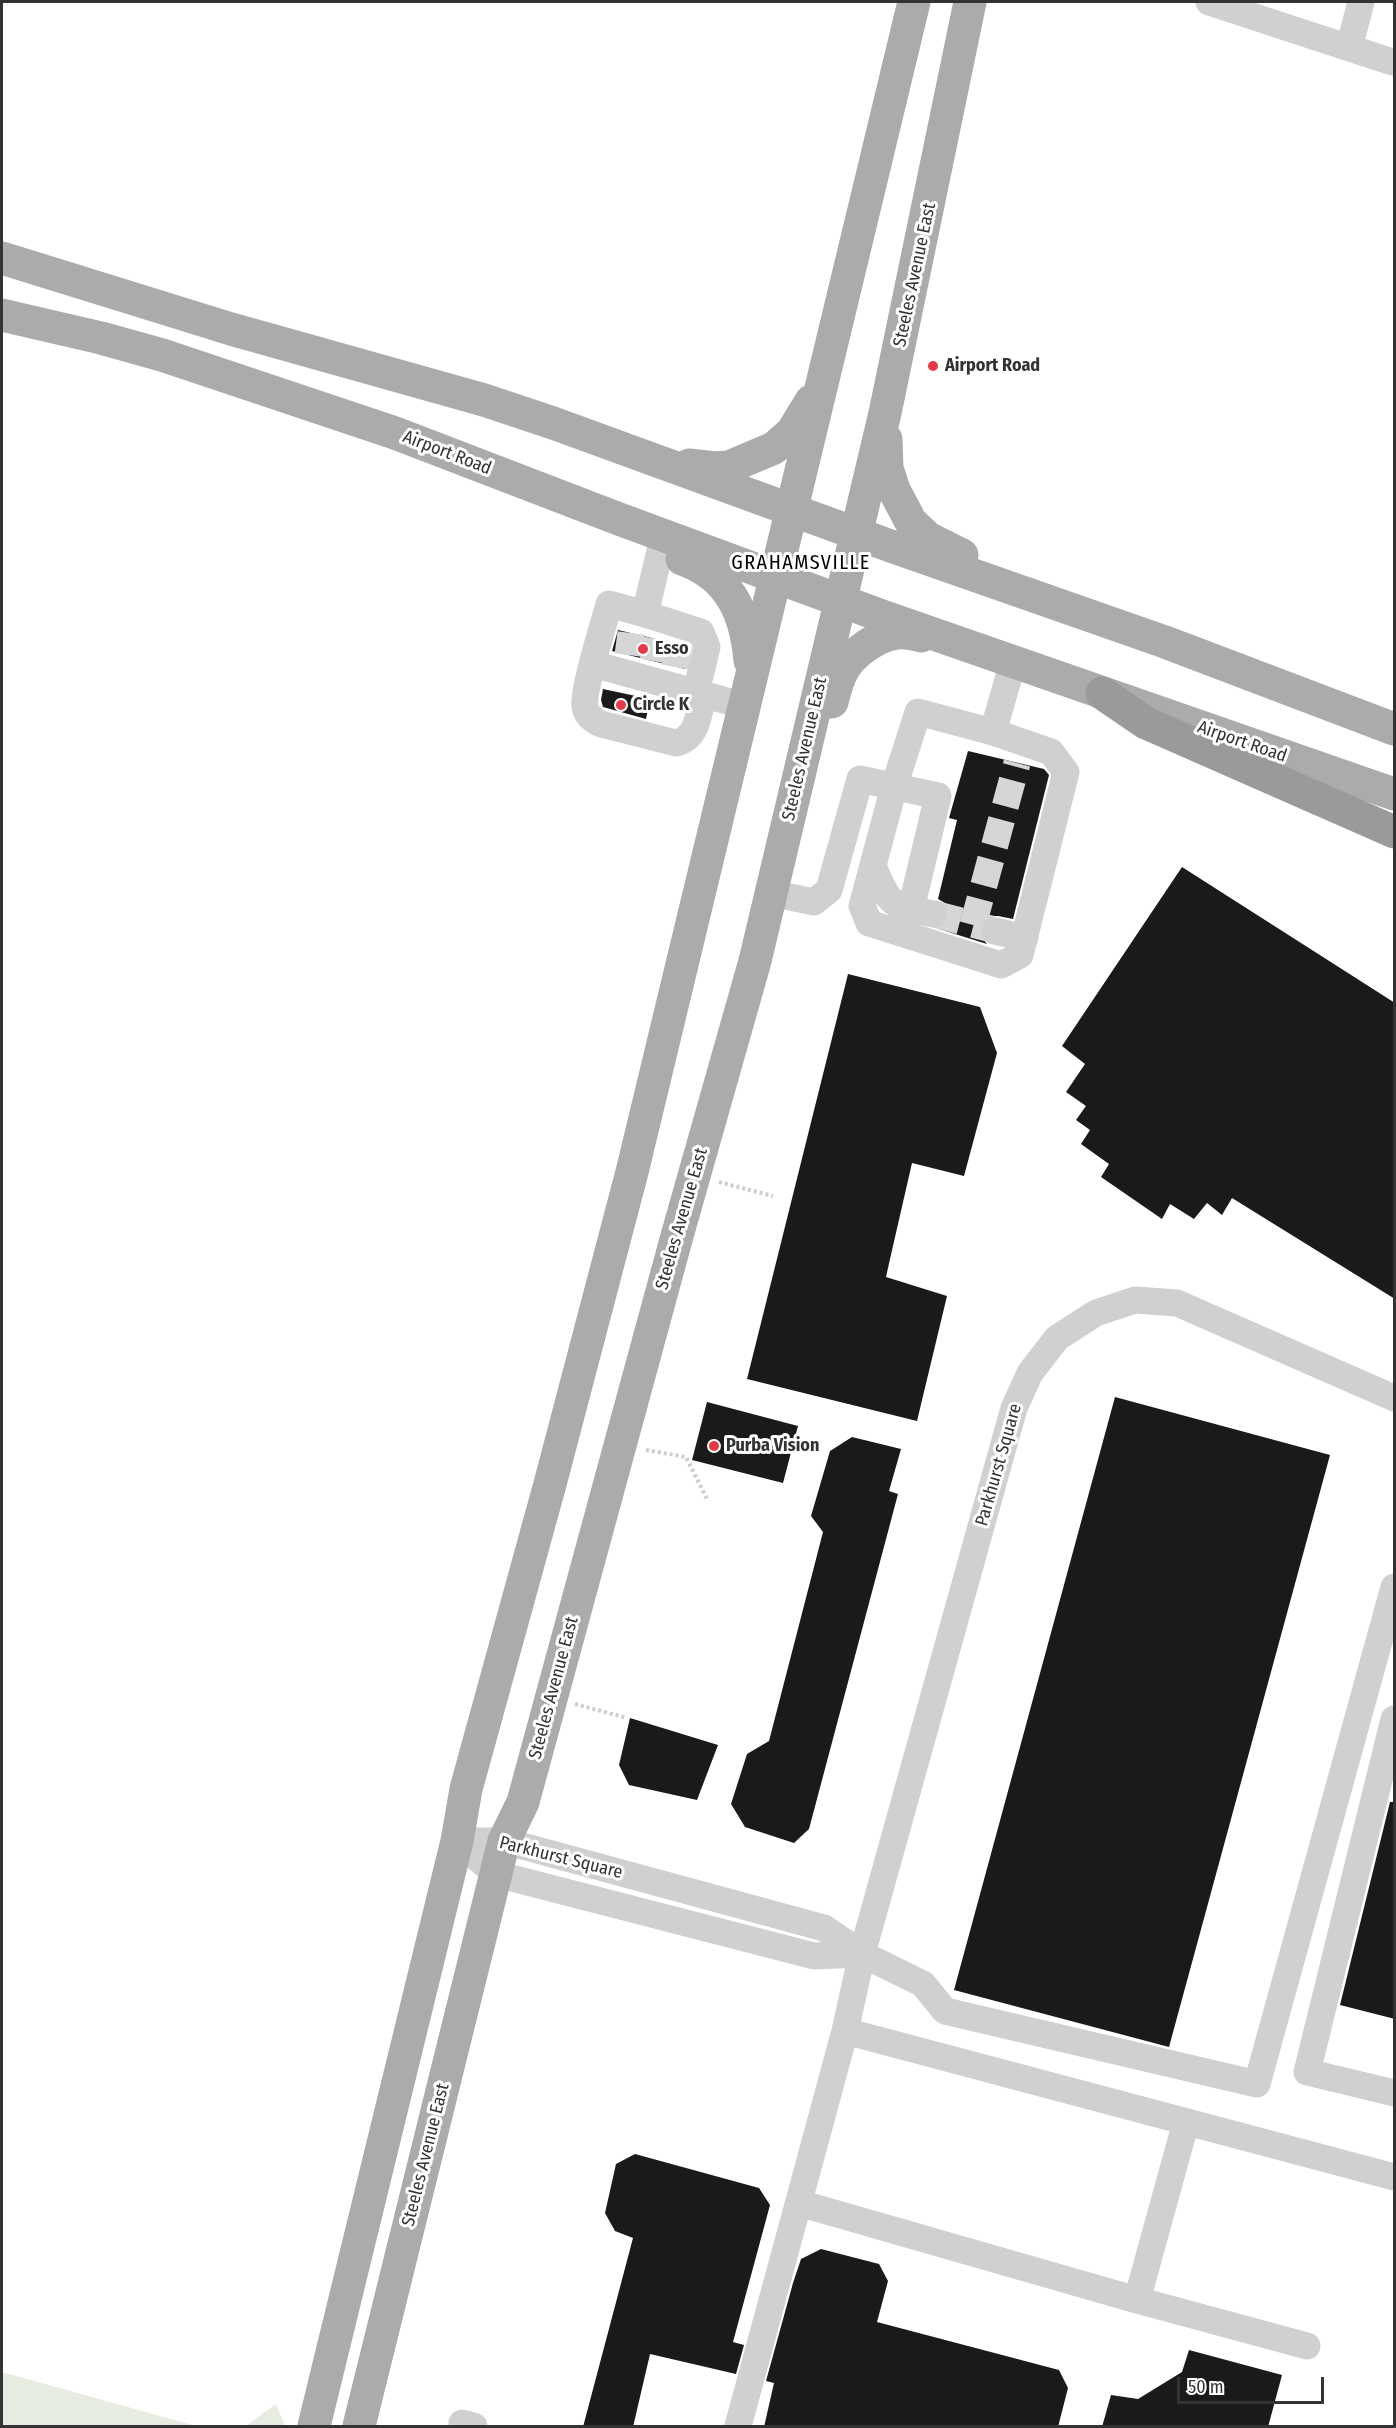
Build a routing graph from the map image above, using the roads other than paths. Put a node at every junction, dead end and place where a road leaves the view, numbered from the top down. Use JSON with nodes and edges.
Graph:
{"nodes":[{"id":1,"x":914,"y":2,"type":"edge"},
{"id":2,"x":970,"y":2,"type":"edge"},
{"id":3,"x":1209,"y":2,"type":"edge"},
{"id":4,"x":1361,"y":2,"type":"edge"},
{"id":5,"x":1349,"y":48,"type":"junction"},
{"id":6,"x":1395,"y":61,"type":"edge"},
{"id":7,"x":2,"y":258,"type":"edge"},
{"id":8,"x":2,"y":315,"type":"edge"},
{"id":9,"x":824,"y":379,"type":"junction"},
{"id":10,"x":885,"y":413,"type":"junction"},
{"id":11,"x":650,"y":459,"type":"junction"},
{"id":12,"x":792,"y":511,"type":"junction"},
{"id":13,"x":619,"y":519,"type":"junction"},
{"id":14,"x":856,"y":534,"type":"junction"},
{"id":15,"x":660,"y":551,"type":"junction"},
{"id":16,"x":776,"y":577,"type":"junction"},
{"id":17,"x":840,"y":600,"type":"junction"},
{"id":18,"x":1064,"y":607,"type":"junction"},
{"id":19,"x":961,"y":644,"type":"junction"},
{"id":20,"x":659,"y":653,"type":"junction"},
{"id":21,"x":1013,"y":662,"type":"junction"},
{"id":22,"x":593,"y":664,"type":"junction"},
{"id":23,"x":1102,"y":693,"type":"junction"},
{"id":24,"x":748,"y":695,"type":"junction"},
{"id":25,"x":1395,"y":729,"type":"edge"},
{"id":26,"x":993,"y":732,"type":"junction"},
{"id":27,"x":804,"y":752,"type":"junction"},
{"id":28,"x":894,"y":787,"type":"junction"},
{"id":29,"x":1395,"y":794,"type":"edge"},
{"id":30,"x":1395,"y":832,"type":"edge"},
{"id":31,"x":874,"y":868,"type":"junction"},
{"id":32,"x":771,"y":893,"type":"junction"},
{"id":33,"x":995,"y":930,"type":"tunnel mouth"},
{"id":34,"x":1025,"y":938,"type":"junction"},
{"id":35,"x":1395,"y":1398,"type":"edge"},
{"id":36,"x":1395,"y":1587,"type":"edge"},
{"id":37,"x":1395,"y":1719,"type":"edge"},
{"id":38,"x":457,"y":1841,"type":"junction"},
{"id":39,"x":504,"y":1841,"type":"junction"},
{"id":40,"x":495,"y":1874,"type":"junction"},
{"id":41,"x":862,"y":1954,"type":"junction"},
{"id":42,"x":845,"y":2031,"type":"junction"},
{"id":43,"x":1395,"y":2093,"type":"edge"},
{"id":44,"x":1186,"y":2121,"type":"junction"},
{"id":45,"x":1395,"y":2177,"type":"edge"},
{"id":46,"x":799,"y":2203,"type":"junction"},
{"id":47,"x":1137,"y":2300,"type":"junction"},
{"id":48,"x":1307,"y":2346,"type":"dead end"},
{"id":49,"x":314,"y":2427,"type":"edge"},
{"id":50,"x":359,"y":2427,"type":"edge"},
{"id":51,"x":738,"y":2427,"type":"edge"}],
"edges":[{"from":1,"to":9,"type":"main road"},
{"from":2,"to":10,"type":"main road","name":"Steeles Avenue East"},
{"from":3,"to":5,"type":"street"},
{"from":4,"to":5,"type":"street"},
{"from":5,"to":6,"type":"street"},
{"from":7,"to":11,"type":"main road"},
{"from":8,"to":13,"type":"main road","name":"Airport Road"},
{"from":9,"to":11,"type":"main road"},
{"from":9,"to":12,"type":"main road"},
{"from":10,"to":14,"type":"main road","name":"Steeles Avenue East"},
{"from":10,"to":18,"type":"main road"},
{"from":11,"to":12,"type":"main road"},
{"from":12,"to":14,"type":"main road"},
{"from":12,"to":16,"type":"main road"},
{"from":13,"to":15,"type":"main road"},
{"from":13,"to":16,"type":"main road","name":"Airport Road"},
{"from":14,"to":17,"type":"main road","name":"Steeles Avenue East"},
{"from":14,"to":18,"type":"main road"},
{"from":15,"to":20,"type":"street"},
{"from":15,"to":24,"type":"main road"},
{"from":16,"to":17,"type":"main road","name":"Airport Road"},
{"from":16,"to":24,"type":"main road"},
{"from":17,"to":19,"type":"main road","name":"Airport Road"},
{"from":17,"to":27,"type":"main road","name":"Steeles Avenue East"},
{"from":18,"to":25,"type":"main road"},
{"from":19,"to":21,"type":"main road","name":"Airport Road"},
{"from":19,"to":27,"type":"main road"},
{"from":20,"to":22,"type":"street"},
{"from":20,"to":22,"type":"street"},
{"from":20,"to":22,"type":"street"},
{"from":20,"to":24,"type":"street"},
{"from":21,"to":23,"type":"main road","name":"Airport Road"},
{"from":21,"to":26,"type":"street"},
{"from":23,"to":29,"type":"main road","name":"Airport Road"},
{"from":23,"to":30,"type":"highway"},
{"from":24,"to":38,"type":"main road"},
{"from":26,"to":28,"type":"street"},
{"from":26,"to":34,"type":"street"},
{"from":27,"to":32,"type":"main road","name":"Steeles Avenue East"},
{"from":28,"to":31,"type":"street"},
{"from":28,"to":31,"type":"street"},
{"from":28,"to":32,"type":"street"},
{"from":31,"to":34,"type":"street"},
{"from":32,"to":39,"type":"main road","name":"Steeles Avenue East"},
{"from":33,"to":34,"type":"street"},
{"from":35,"to":41,"type":"street","name":"Parkhurst Square"},
{"from":36,"to":41,"type":"street"},
{"from":37,"to":43,"type":"street"},
{"from":38,"to":39,"type":"street","name":"Parkhurst Square"},
{"from":38,"to":40,"type":"street","name":"Parkhurst Square"},
{"from":38,"to":49,"type":"main road"},
{"from":39,"to":40,"type":"main road","name":"Steeles Avenue East"},
{"from":39,"to":41,"type":"street","name":"Parkhurst Square"},
{"from":40,"to":41,"type":"street","name":"Parkhurst Square"},
{"from":40,"to":50,"type":"main road","name":"Steeles Avenue East"},
{"from":41,"to":42,"type":"street"},
{"from":42,"to":44,"type":"street"},
{"from":42,"to":46,"type":"street"},
{"from":44,"to":45,"type":"street"},
{"from":44,"to":47,"type":"street"},
{"from":46,"to":47,"type":"street"},
{"from":46,"to":51,"type":"street"},
{"from":47,"to":48,"type":"street"}]}
